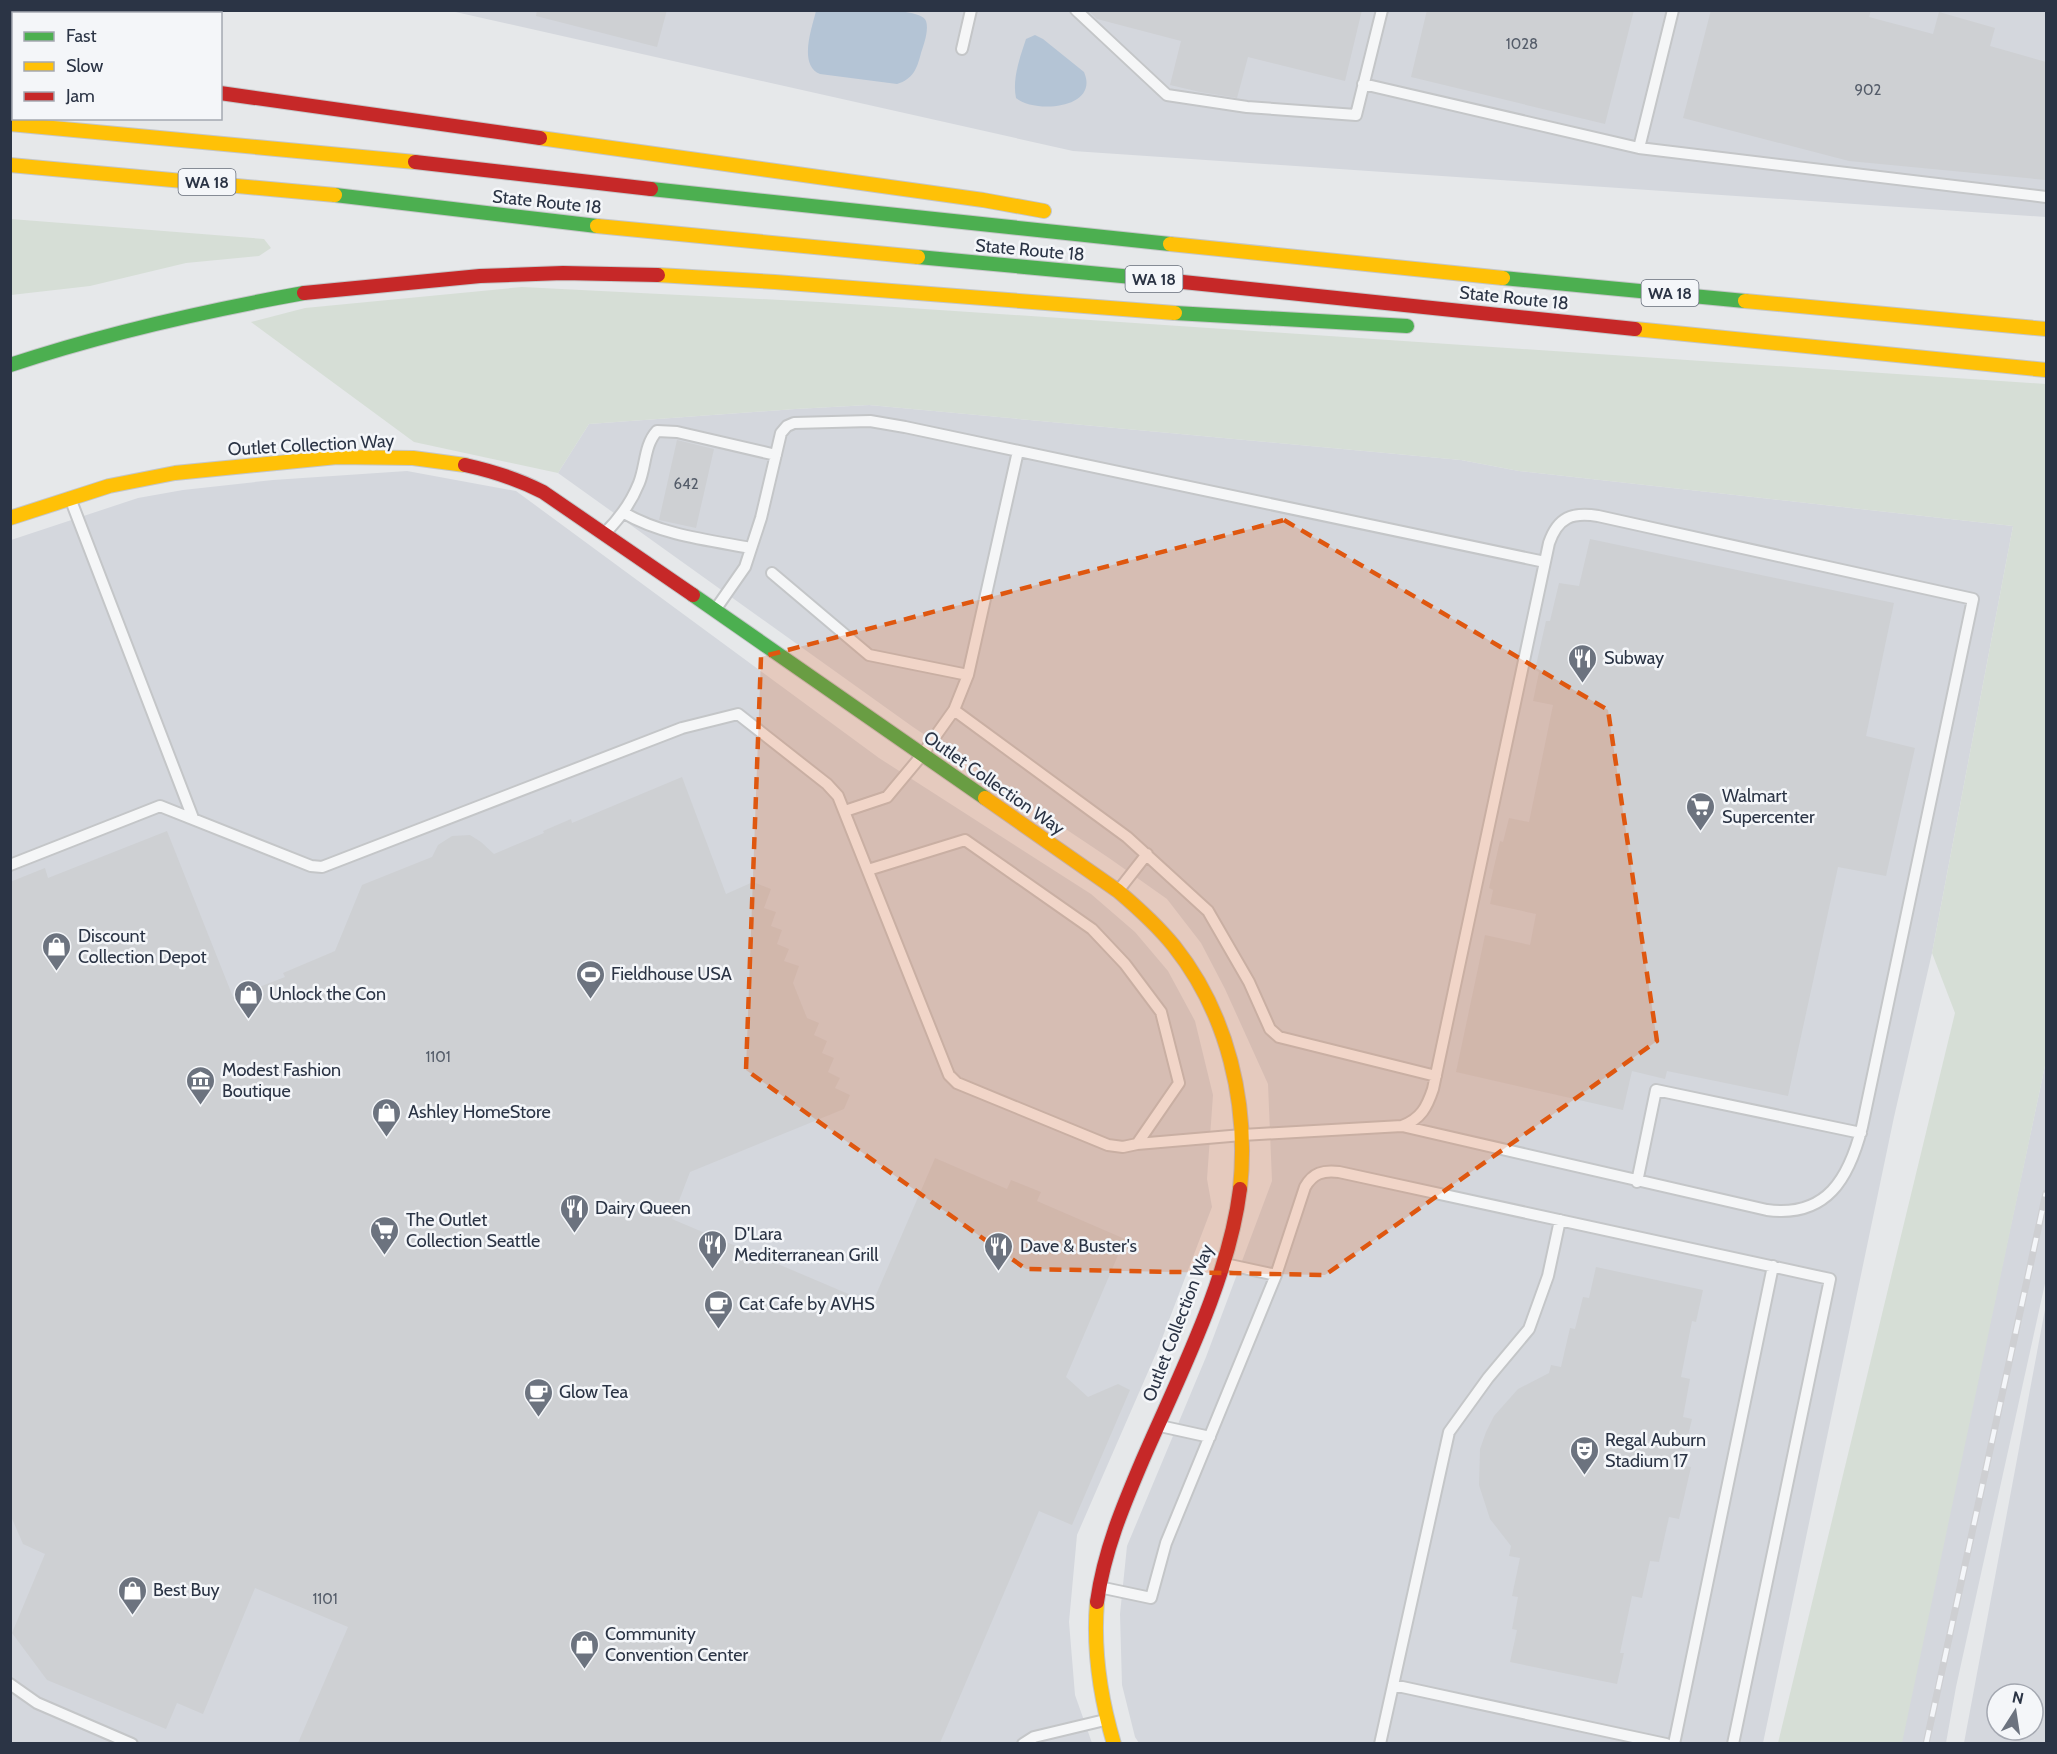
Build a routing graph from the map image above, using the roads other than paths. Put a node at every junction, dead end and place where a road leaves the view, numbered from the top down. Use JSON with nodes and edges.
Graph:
{"nodes":[{"id":1,"x":971,"y":10,"type":"edge"},
{"id":2,"x":1076,"y":10,"type":"edge"},
{"id":3,"x":1382,"y":10,"type":"edge"},
{"id":4,"x":1673,"y":10,"type":"edge"},
{"id":5,"x":962,"y":49,"type":"dead end"},
{"id":6,"x":222,"y":82,"type":"edge"},
{"id":7,"x":1363,"y":84,"type":"junction"},
{"id":8,"x":222,"y":93,"type":"edge"},
{"id":9,"x":366,"y":112,"type":"junction"},
{"id":10,"x":10,"y":124,"type":"edge"},
{"id":11,"x":1640,"y":148,"type":"junction"},
{"id":12,"x":10,"y":165,"type":"edge"},
{"id":13,"x":154,"y":192,"type":"dead end"},
{"id":14,"x":2046,"y":197,"type":"edge"},
{"id":15,"x":403,"y":203,"type":"junction"},
{"id":16,"x":1059,"y":214,"type":"dead end"},
{"id":17,"x":1125,"y":226,"type":"dead end"},
{"id":18,"x":1358,"y":264,"type":"junction"},
{"id":19,"x":1426,"y":327,"type":"dead end"},
{"id":20,"x":2046,"y":329,"type":"edge"},
{"id":21,"x":1554,"y":334,"type":"dead end"},
{"id":22,"x":1904,"y":357,"type":"junction"},
{"id":23,"x":10,"y":365,"type":"edge"},
{"id":24,"x":2046,"y":370,"type":"edge"},
{"id":25,"x":1018,"y":451,"type":"junction"},
{"id":26,"x":776,"y":455,"type":"junction"},
{"id":27,"x":70,"y":498,"type":"junction"},
{"id":28,"x":624,"y":513,"type":"junction"},
{"id":29,"x":10,"y":518,"type":"edge"},
{"id":30,"x":605,"y":534,"type":"junction"},
{"id":31,"x":751,"y":548,"type":"junction"},
{"id":32,"x":1545,"y":562,"type":"junction"},
{"id":33,"x":772,"y":573,"type":"dead end"},
{"id":34,"x":714,"y":610,"type":"junction"},
{"id":35,"x":968,"y":675,"type":"junction"},
{"id":36,"x":954,"y":710,"type":"junction"},
{"id":37,"x":922,"y":755,"type":"junction"},
{"id":38,"x":845,"y":811,"type":"junction"},
{"id":39,"x":193,"y":818,"type":"junction"},
{"id":40,"x":1147,"y":854,"type":"junction"},
{"id":41,"x":10,"y":865,"type":"edge"},
{"id":42,"x":868,"y":870,"type":"junction"},
{"id":43,"x":1118,"y":891,"type":"junction"},
{"id":44,"x":1436,"y":1076,"type":"junction"},
{"id":45,"x":1402,"y":1126,"type":"junction"},
{"id":46,"x":1861,"y":1133,"type":"junction"},
{"id":47,"x":1242,"y":1135,"type":"junction"},
{"id":48,"x":1137,"y":1144,"type":"junction"},
{"id":49,"x":1637,"y":1182,"type":"junction"},
{"id":50,"x":1560,"y":1220,"type":"junction"},
{"id":51,"x":1221,"y":1263,"type":"junction"},
{"id":52,"x":1773,"y":1266,"type":"junction"},
{"id":53,"x":1276,"y":1275,"type":"junction"},
{"id":54,"x":1157,"y":1425,"type":"junction"},
{"id":55,"x":1210,"y":1437,"type":"junction"},
{"id":56,"x":1099,"y":1587,"type":"junction"},
{"id":57,"x":10,"y":1684,"type":"edge"},
{"id":58,"x":1393,"y":1686,"type":"junction"},
{"id":59,"x":1107,"y":1719,"type":"junction"},
{"id":60,"x":132,"y":1743,"type":"edge"},
{"id":61,"x":1023,"y":1743,"type":"edge"},
{"id":62,"x":1114,"y":1743,"type":"edge"},
{"id":63,"x":1380,"y":1743,"type":"edge"},
{"id":64,"x":1666,"y":1743,"type":"edge"},
{"id":65,"x":1674,"y":1743,"type":"edge"},
{"id":66,"x":1733,"y":1743,"type":"edge"}],
"edges":[{"from":1,"to":5,"type":"lane"},
{"from":2,"to":7,"type":"lane"},
{"from":3,"to":7,"type":"lane"},
{"from":4,"to":11,"type":"lane"},
{"from":6,"to":9,"type":"main road"},
{"from":7,"to":11,"type":"lane"},
{"from":8,"to":9,"type":"main road"},
{"from":9,"to":16,"type":"main road"},
{"from":10,"to":18,"type":"main road","name":"State Route 18","number":"WA 18"},
{"from":11,"to":14,"type":"lane"},
{"from":12,"to":15,"type":"main road","name":"State Route 18","number":"WA 18"},
{"from":13,"to":15,"type":"main road"},
{"from":15,"to":22,"type":"main road","name":"State Route 18","number":"WA 18"},
{"from":17,"to":18,"type":"main road"},
{"from":18,"to":20,"type":"main road","name":"State Route 18","number":"WA 18"},
{"from":19,"to":23,"type":"main road"},
{"from":21,"to":22,"type":"main road"},
{"from":22,"to":24,"type":"main road","name":"State Route 18","number":"WA 18"},
{"from":25,"to":26,"type":"lane"},
{"from":25,"to":32,"type":"lane"},
{"from":25,"to":35,"type":"lane"},
{"from":26,"to":28,"type":"lane"},
{"from":26,"to":31,"type":"lane"},
{"from":27,"to":29,"type":"main road","name":"Outlet Collection Way"},
{"from":27,"to":30,"type":"main road","name":"Outlet Collection Way"},
{"from":27,"to":39,"type":"lane"},
{"from":28,"to":30,"type":"lane"},
{"from":28,"to":31,"type":"lane"},
{"from":30,"to":34,"type":"main road","name":"Outlet Collection Way"},
{"from":31,"to":34,"type":"lane"},
{"from":32,"to":44,"type":"lane"},
{"from":32,"to":46,"type":"lane"},
{"from":33,"to":35,"type":"lane"},
{"from":34,"to":37,"type":"main road","name":"Outlet Collection Way"},
{"from":35,"to":36,"type":"lane"},
{"from":36,"to":37,"type":"lane"},
{"from":36,"to":40,"type":"lane"},
{"from":37,"to":38,"type":"lane"},
{"from":37,"to":43,"type":"main road","name":"Outlet Collection Way"},
{"from":38,"to":39,"type":"lane"},
{"from":38,"to":42,"type":"lane"},
{"from":39,"to":41,"type":"lane"},
{"from":40,"to":43,"type":"lane"},
{"from":40,"to":44,"type":"lane"},
{"from":42,"to":48,"type":"lane"},
{"from":42,"to":48,"type":"lane"},
{"from":43,"to":47,"type":"main road","name":"Outlet Collection Way"},
{"from":44,"to":45,"type":"lane"},
{"from":45,"to":47,"type":"lane"},
{"from":45,"to":49,"type":"lane"},
{"from":46,"to":49,"type":"lane"},
{"from":46,"to":49,"type":"lane"},
{"from":47,"to":48,"type":"lane"},
{"from":47,"to":51,"type":"main road","name":"Outlet Collection Way"},
{"from":50,"to":52,"type":"lane"},
{"from":50,"to":53,"type":"lane"},
{"from":50,"to":58,"type":"lane"},
{"from":51,"to":53,"type":"lane"},
{"from":51,"to":54,"type":"main road","name":"Outlet Collection Way"},
{"from":52,"to":65,"type":"lane"},
{"from":52,"to":66,"type":"lane"},
{"from":53,"to":55,"type":"lane"},
{"from":54,"to":55,"type":"lane"},
{"from":54,"to":56,"type":"main road","name":"Outlet Collection Way"},
{"from":55,"to":56,"type":"lane"},
{"from":56,"to":59,"type":"main road","name":"Outlet Collection Way"},
{"from":57,"to":60,"type":"lane"},
{"from":58,"to":63,"type":"lane"},
{"from":58,"to":64,"type":"lane"},
{"from":59,"to":61,"type":"lane"},
{"from":59,"to":62,"type":"main road","name":"Outlet Collection Way"}]}
